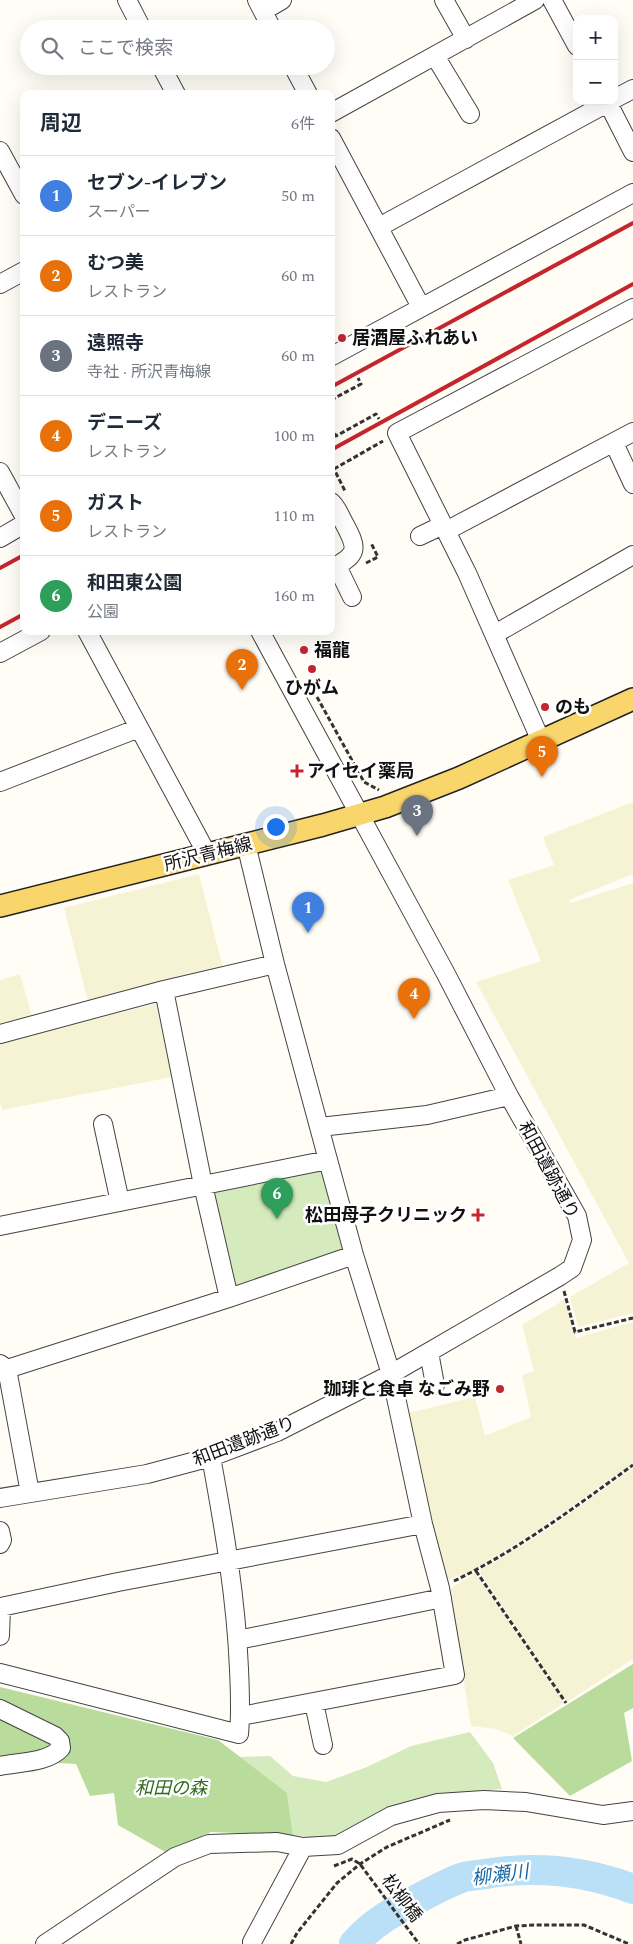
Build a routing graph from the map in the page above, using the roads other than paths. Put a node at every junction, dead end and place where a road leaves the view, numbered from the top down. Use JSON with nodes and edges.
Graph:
{"nodes":[{"id":1,"x":127,"y":0,"type":"edge"},
{"id":2,"x":282,"y":0,"type":"edge"},
{"id":3,"x":444,"y":0,"type":"edge"},
{"id":4,"x":535,"y":0,"type":"edge"},
{"id":5,"x":552,"y":0,"type":"edge"},
{"id":6,"x":260,"y":6,"type":"edge"},
{"id":7,"x":137,"y":20,"type":"edge"},
{"id":8,"x":267,"y":20,"type":"edge"},
{"id":9,"x":466,"y":39,"type":"junction"},
{"id":10,"x":573,"y":39,"type":"edge"},
{"id":11,"x":435,"y":56,"type":"junction"},
{"id":12,"x":166,"y":75,"type":"edge"},
{"id":13,"x":298,"y":75,"type":"edge"},
{"id":14,"x":633,"y":89,"type":"edge"},
{"id":15,"x":174,"y":90,"type":"edge"},
{"id":16,"x":306,"y":90,"type":"edge"},
{"id":17,"x":618,"y":97,"type":"edge"},
{"id":18,"x":603,"y":105,"type":"edge"},
{"id":19,"x":612,"y":105,"type":"edge"},
{"id":20,"x":335,"y":111,"type":"edge"},
{"id":21,"x":470,"y":114,"type":"dead end"},
{"id":22,"x":335,"y":145,"type":"edge"},
{"id":23,"x":0,"y":152,"type":"edge"},
{"id":24,"x":633,"y":152,"type":"edge"},
{"id":25,"x":20,"y":188,"type":"edge"},
{"id":26,"x":633,"y":193,"type":"edge"},
{"id":27,"x":379,"y":227,"type":"junction"},
{"id":28,"x":20,"y":273,"type":"edge"},
{"id":29,"x":0,"y":284,"type":"edge"},
{"id":30,"x":421,"y":307,"type":"junction"},
{"id":31,"x":633,"y":308,"type":"edge"},
{"id":32,"x":335,"y":354,"type":"edge"},
{"id":33,"x":633,"y":432,"type":"edge"},
{"id":34,"x":614,"y":443,"type":"junction"},
{"id":35,"x":0,"y":472,"type":"edge"},
{"id":36,"x":633,"y":484,"type":"edge"},
{"id":37,"x":20,"y":509,"type":"edge"},
{"id":38,"x":335,"y":509,"type":"edge"},
{"id":39,"x":20,"y":526,"type":"edge"},
{"id":40,"x":445,"y":528,"type":"junction"},
{"id":41,"x":420,"y":536,"type":"dead end"},
{"id":42,"x":0,"y":538,"type":"edge"},
{"id":43,"x":633,"y":555,"type":"edge"},
{"id":44,"x":335,"y":567,"type":"edge"},
{"id":45,"x":335,"y":570,"type":"edge"},
{"id":46,"x":352,"y":597,"type":"dead end"},
{"id":47,"x":495,"y":634,"type":"junction"},
{"id":48,"x":34,"y":635,"type":"edge"},
{"id":49,"x":89,"y":635,"type":"edge"},
{"id":50,"x":262,"y":635,"type":"edge"},
{"id":51,"x":0,"y":653,"type":"edge"},
{"id":52,"x":633,"y":699,"type":"edge"},
{"id":53,"x":139,"y":728,"type":"junction"},
{"id":54,"x":541,"y":741,"type":"junction"},
{"id":55,"x":0,"y":782,"type":"edge"},
{"id":56,"x":359,"y":815,"type":"junction"},
{"id":57,"x":246,"y":844,"type":"junction"},
{"id":58,"x":206,"y":854,"type":"junction"},
{"id":59,"x":0,"y":906,"type":"edge"},
{"id":60,"x":276,"y":964,"type":"junction"},
{"id":61,"x":164,"y":990,"type":"junction"},
{"id":62,"x":0,"y":1034,"type":"edge"},
{"id":63,"x":509,"y":1096,"type":"junction"},
{"id":64,"x":103,"y":1124,"type":"dead end"},
{"id":65,"x":320,"y":1127,"type":"junction"},
{"id":66,"x":328,"y":1160,"type":"junction"},
{"id":67,"x":203,"y":1185,"type":"junction"},
{"id":68,"x":120,"y":1202,"type":"junction"},
{"id":69,"x":0,"y":1226,"type":"edge"},
{"id":70,"x":354,"y":1255,"type":"junction"},
{"id":71,"x":229,"y":1298,"type":"junction"},
{"id":72,"x":428,"y":1352,"type":"junction"},
{"id":73,"x":4,"y":1367,"type":"edge"},
{"id":74,"x":391,"y":1374,"type":"junction"},
{"id":75,"x":435,"y":1385,"type":"dead end"},
{"id":76,"x":211,"y":1457,"type":"junction"},
{"id":77,"x":30,"y":1493,"type":"junction"},
{"id":78,"x":0,"y":1498,"type":"edge"},
{"id":79,"x":423,"y":1524,"type":"junction"},
{"id":80,"x":0,"y":1531,"type":"edge"},
{"id":81,"x":0,"y":1544,"type":"edge"},
{"id":82,"x":229,"y":1561,"type":"junction"},
{"id":83,"x":441,"y":1593,"type":"junction"},
{"id":84,"x":0,"y":1636,"type":"edge"},
{"id":85,"x":238,"y":1640,"type":"junction"},
{"id":86,"x":0,"y":1674,"type":"edge"},
{"id":87,"x":314,"y":1703,"type":"junction"},
{"id":88,"x":0,"y":1709,"type":"edge"},
{"id":89,"x":241,"y":1716,"type":"junction"},
{"id":90,"x":323,"y":1745,"type":"dead end"},
{"id":91,"x":0,"y":1766,"type":"edge"},
{"id":92,"x":633,"y":1810,"type":"edge"},
{"id":93,"x":303,"y":1847,"type":"junction"},
{"id":94,"x":49,"y":1943,"type":"edge"},
{"id":95,"x":253,"y":1943,"type":"edge"}],
"edges":[{"from":1,"to":7,"type":"street"},
{"from":2,"to":6,"type":"street"},
{"from":3,"to":9,"type":"street"},
{"from":4,"to":9,"type":"street"},
{"from":5,"to":10,"type":"street"},
{"from":6,"to":8,"type":"street"},
{"from":9,"to":11,"type":"street"},
{"from":11,"to":20,"type":"street"},
{"from":11,"to":21,"type":"street"},
{"from":12,"to":15,"type":"street"},
{"from":13,"to":16,"type":"street"},
{"from":14,"to":17,"type":"street"},
{"from":18,"to":27,"type":"street"},
{"from":19,"to":24,"type":"street"},
{"from":22,"to":27,"type":"street"},
{"from":23,"to":25,"type":"street"},
{"from":26,"to":30,"type":"street"},
{"from":27,"to":30,"type":"street"},
{"from":28,"to":29,"type":"street"},
{"from":30,"to":32,"type":"street"},
{"from":31,"to":40,"type":"street"},
{"from":33,"to":34,"type":"street"},
{"from":34,"to":36,"type":"street"},
{"from":34,"to":40,"type":"street"},
{"from":35,"to":37,"type":"street"},
{"from":38,"to":44,"type":"street"},
{"from":39,"to":42,"type":"street"},
{"from":40,"to":41,"type":"street"},
{"from":40,"to":47,"type":"street"},
{"from":43,"to":47,"type":"street"},
{"from":45,"to":46,"type":"street"},
{"from":47,"to":54,"type":"street"},
{"from":48,"to":51,"type":"street"},
{"from":49,"to":53,"type":"street"},
{"from":50,"to":56,"type":"street","name":"和田遺跡通り"},
{"from":52,"to":54,"type":"main road","name":"所沢青梅線"},
{"from":53,"to":55,"type":"street"},
{"from":53,"to":58,"type":"street"},
{"from":54,"to":56,"type":"main road","name":"所沢青梅線"},
{"from":56,"to":57,"type":"main road","name":"所沢青梅線"},
{"from":56,"to":63,"type":"street","name":"和田遺跡通り"},
{"from":57,"to":58,"type":"main road","name":"所沢青梅線"},
{"from":57,"to":60,"type":"street"},
{"from":58,"to":59,"type":"main road","name":"所沢青梅線"},
{"from":60,"to":61,"type":"street"},
{"from":60,"to":65,"type":"street"},
{"from":61,"to":62,"type":"street"},
{"from":61,"to":67,"type":"street"},
{"from":63,"to":65,"type":"street"},
{"from":63,"to":72,"type":"street","name":"和田遺跡通り"},
{"from":64,"to":68,"type":"street"},
{"from":65,"to":66,"type":"street"},
{"from":66,"to":67,"type":"street"},
{"from":66,"to":70,"type":"street"},
{"from":67,"to":68,"type":"street"},
{"from":67,"to":71,"type":"street"},
{"from":68,"to":69,"type":"street"},
{"from":70,"to":71,"type":"street"},
{"from":70,"to":74,"type":"street"},
{"from":71,"to":73,"type":"street"},
{"from":72,"to":74,"type":"street","name":"和田遺跡通り"},
{"from":72,"to":75,"type":"street"},
{"from":73,"to":77,"type":"street"},
{"from":74,"to":76,"type":"street","name":"和田遺跡通り"},
{"from":74,"to":79,"type":"street"},
{"from":76,"to":77,"type":"street","name":"和田遺跡通り"},
{"from":76,"to":82,"type":"street"},
{"from":77,"to":78,"type":"street","name":"和田遺跡通り"},
{"from":79,"to":82,"type":"street"},
{"from":79,"to":83,"type":"street"},
{"from":80,"to":81,"type":"street"},
{"from":82,"to":84,"type":"street"},
{"from":82,"to":85,"type":"street"},
{"from":83,"to":85,"type":"street"},
{"from":83,"to":87,"type":"street"},
{"from":85,"to":89,"type":"street"},
{"from":86,"to":89,"type":"street"},
{"from":87,"to":89,"type":"street"},
{"from":87,"to":90,"type":"street"},
{"from":88,"to":91,"type":"street"},
{"from":92,"to":93,"type":"street"},
{"from":93,"to":94,"type":"street"},
{"from":93,"to":95,"type":"street"}]}
